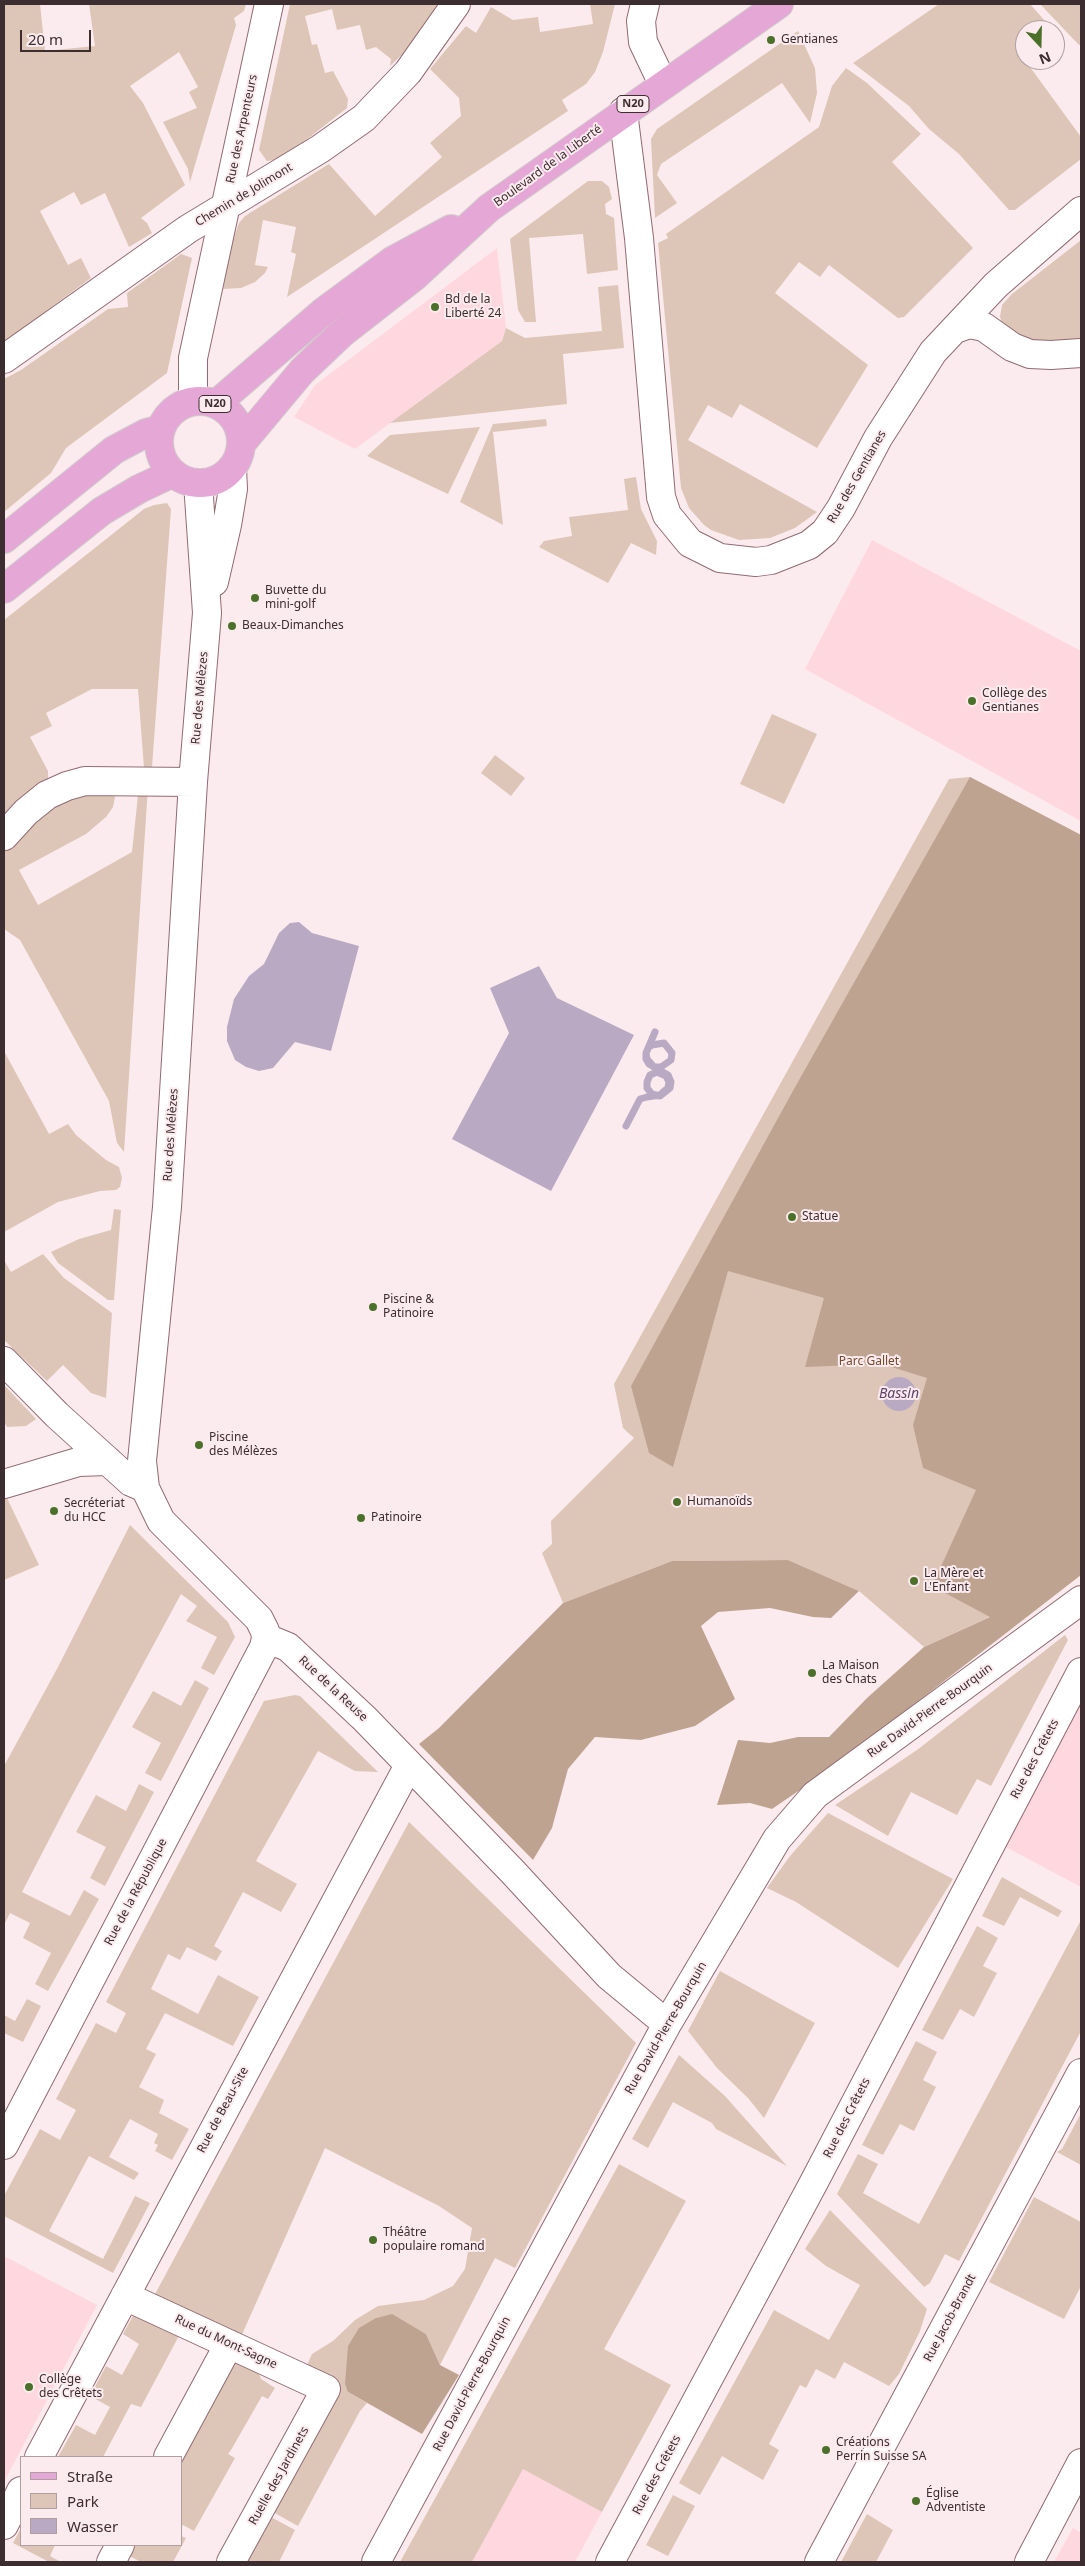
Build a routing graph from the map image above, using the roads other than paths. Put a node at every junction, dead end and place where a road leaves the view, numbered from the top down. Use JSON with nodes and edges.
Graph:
{"nodes":[{"id":1,"x":269,"y":4,"type":"edge"},
{"id":2,"x":456,"y":4,"type":"edge"},
{"id":3,"x":645,"y":4,"type":"edge"},
{"id":4,"x":779,"y":4,"type":"edge"},
{"id":5,"x":663,"y":84,"type":"junction"},
{"id":6,"x":623,"y":112,"type":"junction"},
{"id":7,"x":225,"y":207,"type":"junction"},
{"id":8,"x":489,"y":208,"type":"junction"},
{"id":9,"x":1081,"y":211,"type":"edge"},
{"id":10,"x":954,"y":329,"type":"junction"},
{"id":11,"x":1081,"y":353,"type":"edge"},
{"id":12,"x":4,"y":359,"type":"edge"},
{"id":13,"x":205,"y":403,"type":"junction"},
{"id":14,"x":161,"y":429,"type":"junction"},
{"id":15,"x":236,"y":456,"type":"junction"},
{"id":16,"x":173,"y":472,"type":"junction"},
{"id":17,"x":198,"y":483,"type":"junction"},
{"id":18,"x":4,"y":539,"type":"edge"},
{"id":19,"x":4,"y":588,"type":"edge"},
{"id":20,"x":207,"y":613,"type":"junction"},
{"id":21,"x":194,"y":782,"type":"junction"},
{"id":22,"x":4,"y":836,"type":"edge"},
{"id":23,"x":4,"y":1361,"type":"edge"},
{"id":24,"x":108,"y":1461,"type":"junction"},
{"id":25,"x":4,"y":1484,"type":"edge"},
{"id":26,"x":145,"y":1488,"type":"junction"},
{"id":27,"x":1081,"y":1600,"type":"edge"},
{"id":28,"x":266,"y":1638,"type":"junction"},
{"id":29,"x":1081,"y":1672,"type":"edge"},
{"id":30,"x":409,"y":1765,"type":"junction"},
{"id":31,"x":666,"y":2024,"type":"junction"},
{"id":32,"x":1081,"y":2073,"type":"edge"},
{"id":33,"x":4,"y":2145,"type":"edge"},
{"id":34,"x":125,"y":2296,"type":"junction"},
{"id":35,"x":229,"y":2344,"type":"junction"},
{"id":36,"x":326,"y":2389,"type":"joint"},
{"id":37,"x":40,"y":2456,"type":"edge"},
{"id":38,"x":169,"y":2456,"type":"edge"},
{"id":39,"x":1081,"y":2463,"type":"edge"},
{"id":40,"x":20,"y":2494,"type":"edge"},
{"id":41,"x":4,"y":2524,"type":"edge"},
{"id":42,"x":119,"y":2546,"type":"edge"},
{"id":43,"x":111,"y":2562,"type":"edge"},
{"id":44,"x":231,"y":2562,"type":"edge"},
{"id":45,"x":376,"y":2562,"type":"edge"},
{"id":46,"x":610,"y":2562,"type":"edge"},
{"id":47,"x":819,"y":2562,"type":"edge"},
{"id":48,"x":1030,"y":2562,"type":"edge"}],
"edges":[{"from":1,"to":7,"type":"street","name":"Rue des Arpenteurs"},
{"from":2,"to":7,"type":"street","name":"Chemin de Jolimont"},
{"from":3,"to":5,"type":"street"},
{"from":4,"to":5,"type":"main road","name":"Boulevard de la Liberté","number":"N20"},
{"from":5,"to":6,"type":"main road","name":"Boulevard de la Liberté","number":"N20"},
{"from":6,"to":8,"type":"main road","name":"Boulevard de la Liberté","number":"N20"},
{"from":6,"to":10,"type":"street","name":"Rue des Gentianes"},
{"from":7,"to":12,"type":"street","name":"Chemin de Jolimont"},
{"from":7,"to":13,"type":"street","name":"Rue des Arpenteurs"},
{"from":8,"to":13,"type":"main road","name":"Boulevard de la Liberté","number":"N20"},
{"from":8,"to":15,"type":"main road","name":"Boulevard de la Liberté","number":"N20"},
{"from":9,"to":10,"type":"street","name":"Rue des Gentianes"},
{"from":10,"to":11,"type":"street"},
{"from":13,"to":14,"type":"main road","number":"N20"},
{"from":13,"to":15,"type":"main road","number":"N20"},
{"from":14,"to":16,"type":"main road"},
{"from":14,"to":18,"type":"main road"},
{"from":15,"to":17,"type":"main road","number":"N20"},
{"from":15,"to":20,"type":"street","name":"Rue des Mélèzes"},
{"from":16,"to":17,"type":"main road"},
{"from":16,"to":19,"type":"main road"},
{"from":17,"to":20,"type":"street","name":"Rue des Mélèzes"},
{"from":20,"to":21,"type":"street","name":"Rue des Mélèzes"},
{"from":21,"to":22,"type":"street"},
{"from":21,"to":26,"type":"street","name":"Rue des Mélèzes"},
{"from":23,"to":24,"type":"street"},
{"from":24,"to":25,"type":"street"},
{"from":24,"to":26,"type":"street"},
{"from":26,"to":28,"type":"street"},
{"from":27,"to":31,"type":"street","name":"Rue David-Pierre-Bourquin"},
{"from":28,"to":30,"type":"street","name":"Rue de la Reuse"},
{"from":28,"to":33,"type":"street","name":"Rue de la République"},
{"from":29,"to":46,"type":"street","name":"Rue des Crêtets"},
{"from":30,"to":31,"type":"street","name":"Rue de la Reuse"},
{"from":30,"to":34,"type":"street","name":"Rue de Beau-Site"},
{"from":31,"to":45,"type":"street","name":"Rue David-Pierre-Bourquin"},
{"from":32,"to":47,"type":"street","name":"Rue Jacob-Brandt"},
{"from":34,"to":35,"type":"street","name":"Rue du Mont-Sagne"},
{"from":34,"to":37,"type":"street","name":"Rue de Beau-Site"},
{"from":35,"to":36,"type":"street","name":"Rue du Mont-Sagne"},
{"from":35,"to":38,"type":"street"},
{"from":36,"to":44,"type":"street","name":"Ruelle des Jardinets"},
{"from":39,"to":48,"type":"street"},
{"from":40,"to":41,"type":"street"},
{"from":42,"to":43,"type":"street"}]}
